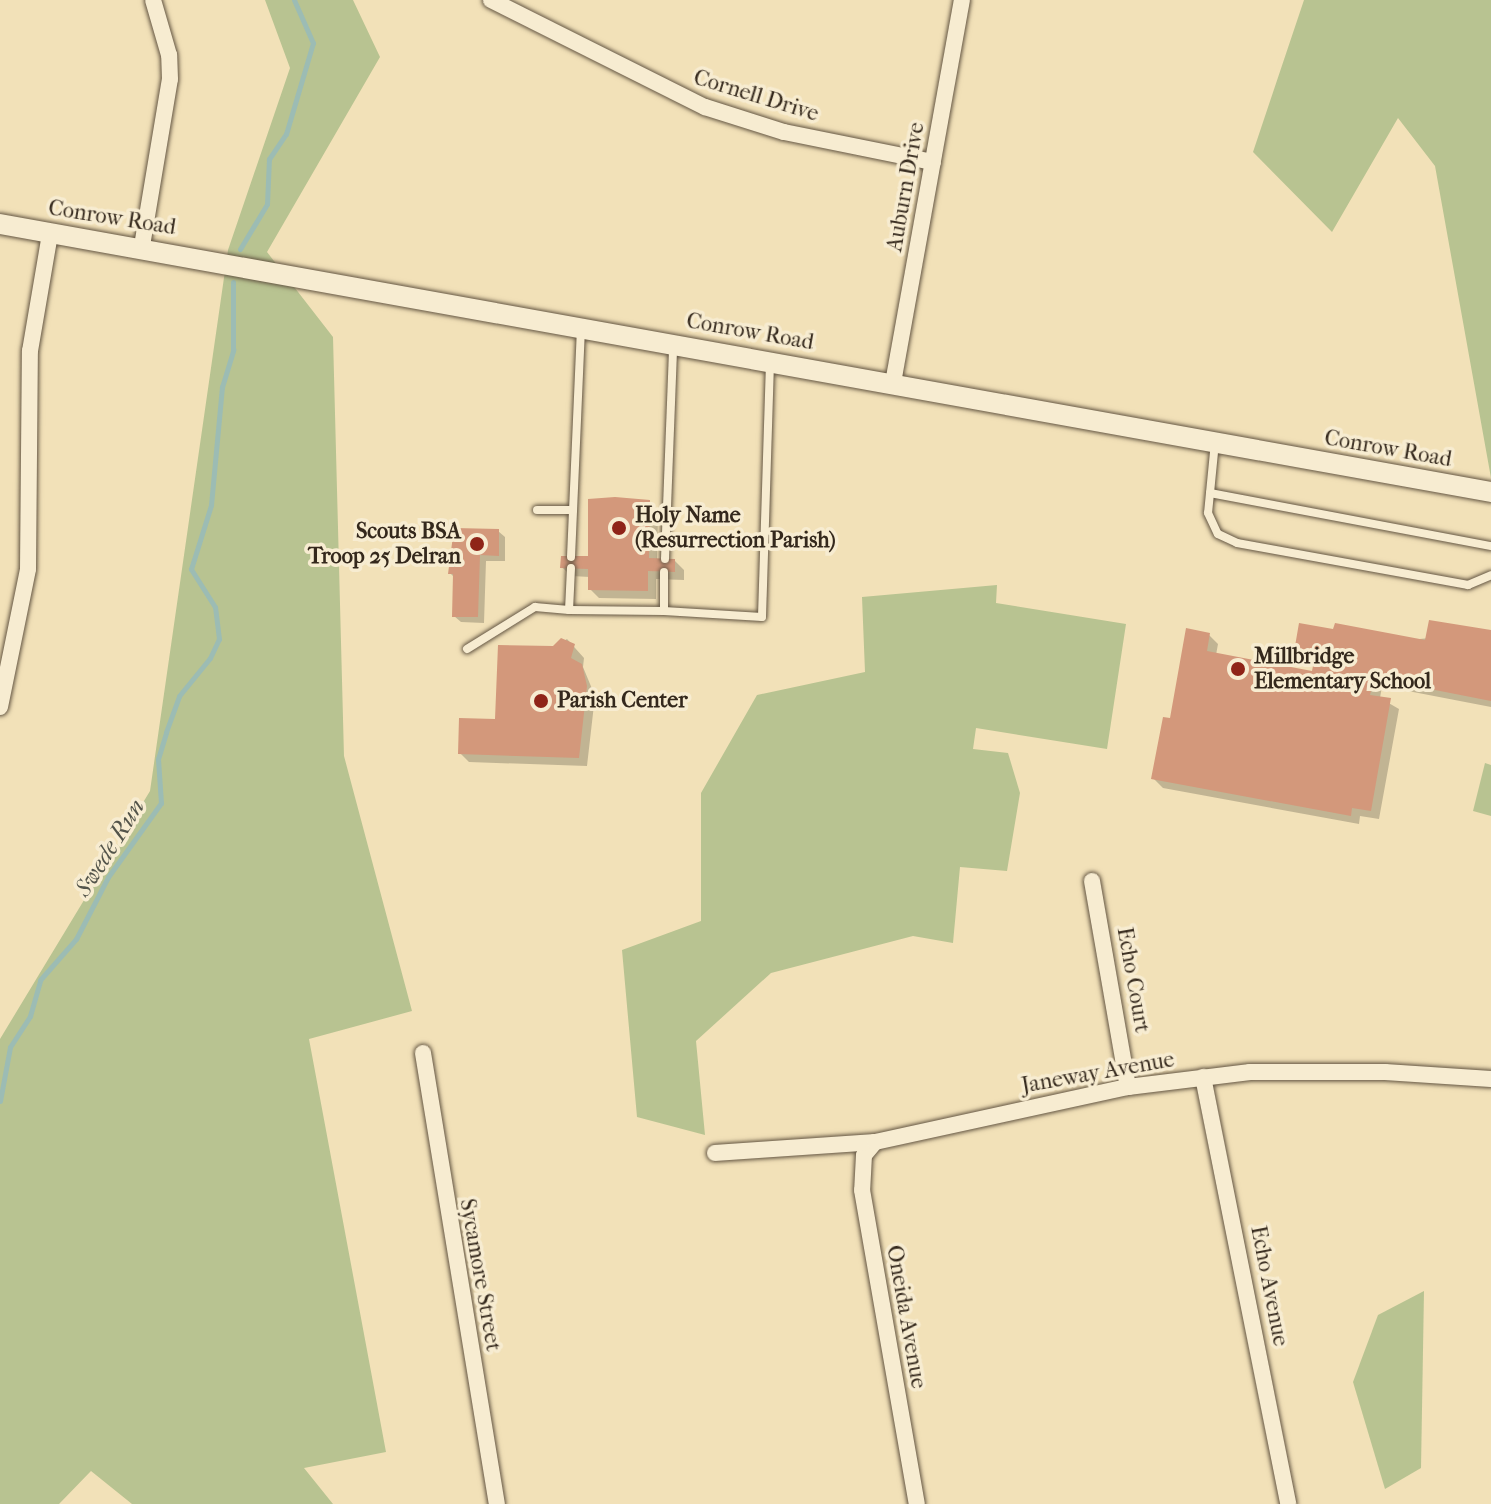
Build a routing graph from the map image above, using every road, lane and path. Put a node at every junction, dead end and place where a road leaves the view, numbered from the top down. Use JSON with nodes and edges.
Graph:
{"nodes":[{"id":1,"x":153,"y":0,"type":"edge"},
{"id":2,"x":491,"y":0,"type":"edge"},
{"id":3,"x":962,"y":0,"type":"edge"},
{"id":4,"x":933,"y":162,"type":"junction"},
{"id":5,"x":0,"y":224,"type":"edge"},
{"id":6,"x":50,"y":234,"type":"junction"},
{"id":7,"x":142,"y":246,"type":"junction"},
{"id":8,"x":581,"y":326,"type":"junction"},
{"id":9,"x":673,"y":343,"type":"junction"},
{"id":10,"x":770,"y":360,"type":"junction"},
{"id":11,"x":893,"y":383,"type":"junction"},
{"id":12,"x":1215,"y":441,"type":"junction"},
{"id":13,"x":1491,"y":492,"type":"edge"},
{"id":14,"x":1210,"y":493,"type":"junction"},
{"id":15,"x":537,"y":510,"type":"dead end"},
{"id":16,"x":573,"y":510,"type":"junction"},
{"id":17,"x":1491,"y":546,"type":"edge"},
{"id":18,"x":571,"y":557,"type":"dead end"},
{"id":19,"x":665,"y":559,"type":"dead end"},
{"id":20,"x":571,"y":568,"type":"dead end"},
{"id":21,"x":664,"y":572,"type":"dead end"},
{"id":22,"x":1491,"y":575,"type":"edge"},
{"id":23,"x":569,"y":610,"type":"junction"},
{"id":24,"x":664,"y":611,"type":"junction"},
{"id":25,"x":467,"y":649,"type":"dead end"},
{"id":26,"x":0,"y":707,"type":"edge"},
{"id":27,"x":1092,"y":881,"type":"dead end"},
{"id":28,"x":423,"y":1053,"type":"dead end"},
{"id":29,"x":1203,"y":1077,"type":"junction"},
{"id":30,"x":1491,"y":1079,"type":"edge"},
{"id":31,"x":1128,"y":1087,"type":"junction"},
{"id":32,"x":875,"y":1142,"type":"junction"},
{"id":33,"x":715,"y":1153,"type":"dead end"},
{"id":34,"x":497,"y":1504,"type":"edge"},
{"id":35,"x":917,"y":1504,"type":"edge"},
{"id":36,"x":1288,"y":1504,"type":"edge"}],
"edges":[{"from":1,"to":7,"type":"street"},
{"from":2,"to":4,"type":"street","name":"Cornell Drive"},
{"from":3,"to":4,"type":"street","name":"Auburn Drive"},
{"from":4,"to":11,"type":"street","name":"Auburn Drive"},
{"from":5,"to":6,"type":"street","name":"Conrow Road"},
{"from":6,"to":7,"type":"street","name":"Conrow Road"},
{"from":6,"to":26,"type":"street"},
{"from":7,"to":8,"type":"street","name":"Conrow Road"},
{"from":8,"to":9,"type":"street","name":"Conrow Road"},
{"from":8,"to":16,"type":"lane"},
{"from":9,"to":10,"type":"street","name":"Conrow Road"},
{"from":9,"to":19,"type":"lane"},
{"from":10,"to":11,"type":"street","name":"Conrow Road"},
{"from":10,"to":24,"type":"lane"},
{"from":11,"to":12,"type":"street","name":"Conrow Road"},
{"from":12,"to":13,"type":"street","name":"Conrow Road"},
{"from":12,"to":14,"type":"lane"},
{"from":14,"to":17,"type":"lane"},
{"from":14,"to":22,"type":"lane"},
{"from":15,"to":16,"type":"lane"},
{"from":16,"to":18,"type":"lane"},
{"from":20,"to":23,"type":"lane"},
{"from":21,"to":24,"type":"lane"},
{"from":23,"to":24,"type":"lane"},
{"from":23,"to":25,"type":"lane"},
{"from":27,"to":31,"type":"street","name":"Echo Court"},
{"from":28,"to":34,"type":"street","name":"Sycamore Street"},
{"from":29,"to":30,"type":"street","name":"Janeway Avenue"},
{"from":29,"to":31,"type":"street","name":"Janeway Avenue"},
{"from":29,"to":36,"type":"street","name":"Echo Avenue"},
{"from":31,"to":32,"type":"street","name":"Janeway Avenue"},
{"from":32,"to":33,"type":"street","name":"Janeway Avenue"},
{"from":32,"to":35,"type":"street","name":"Oneida Avenue"}]}
